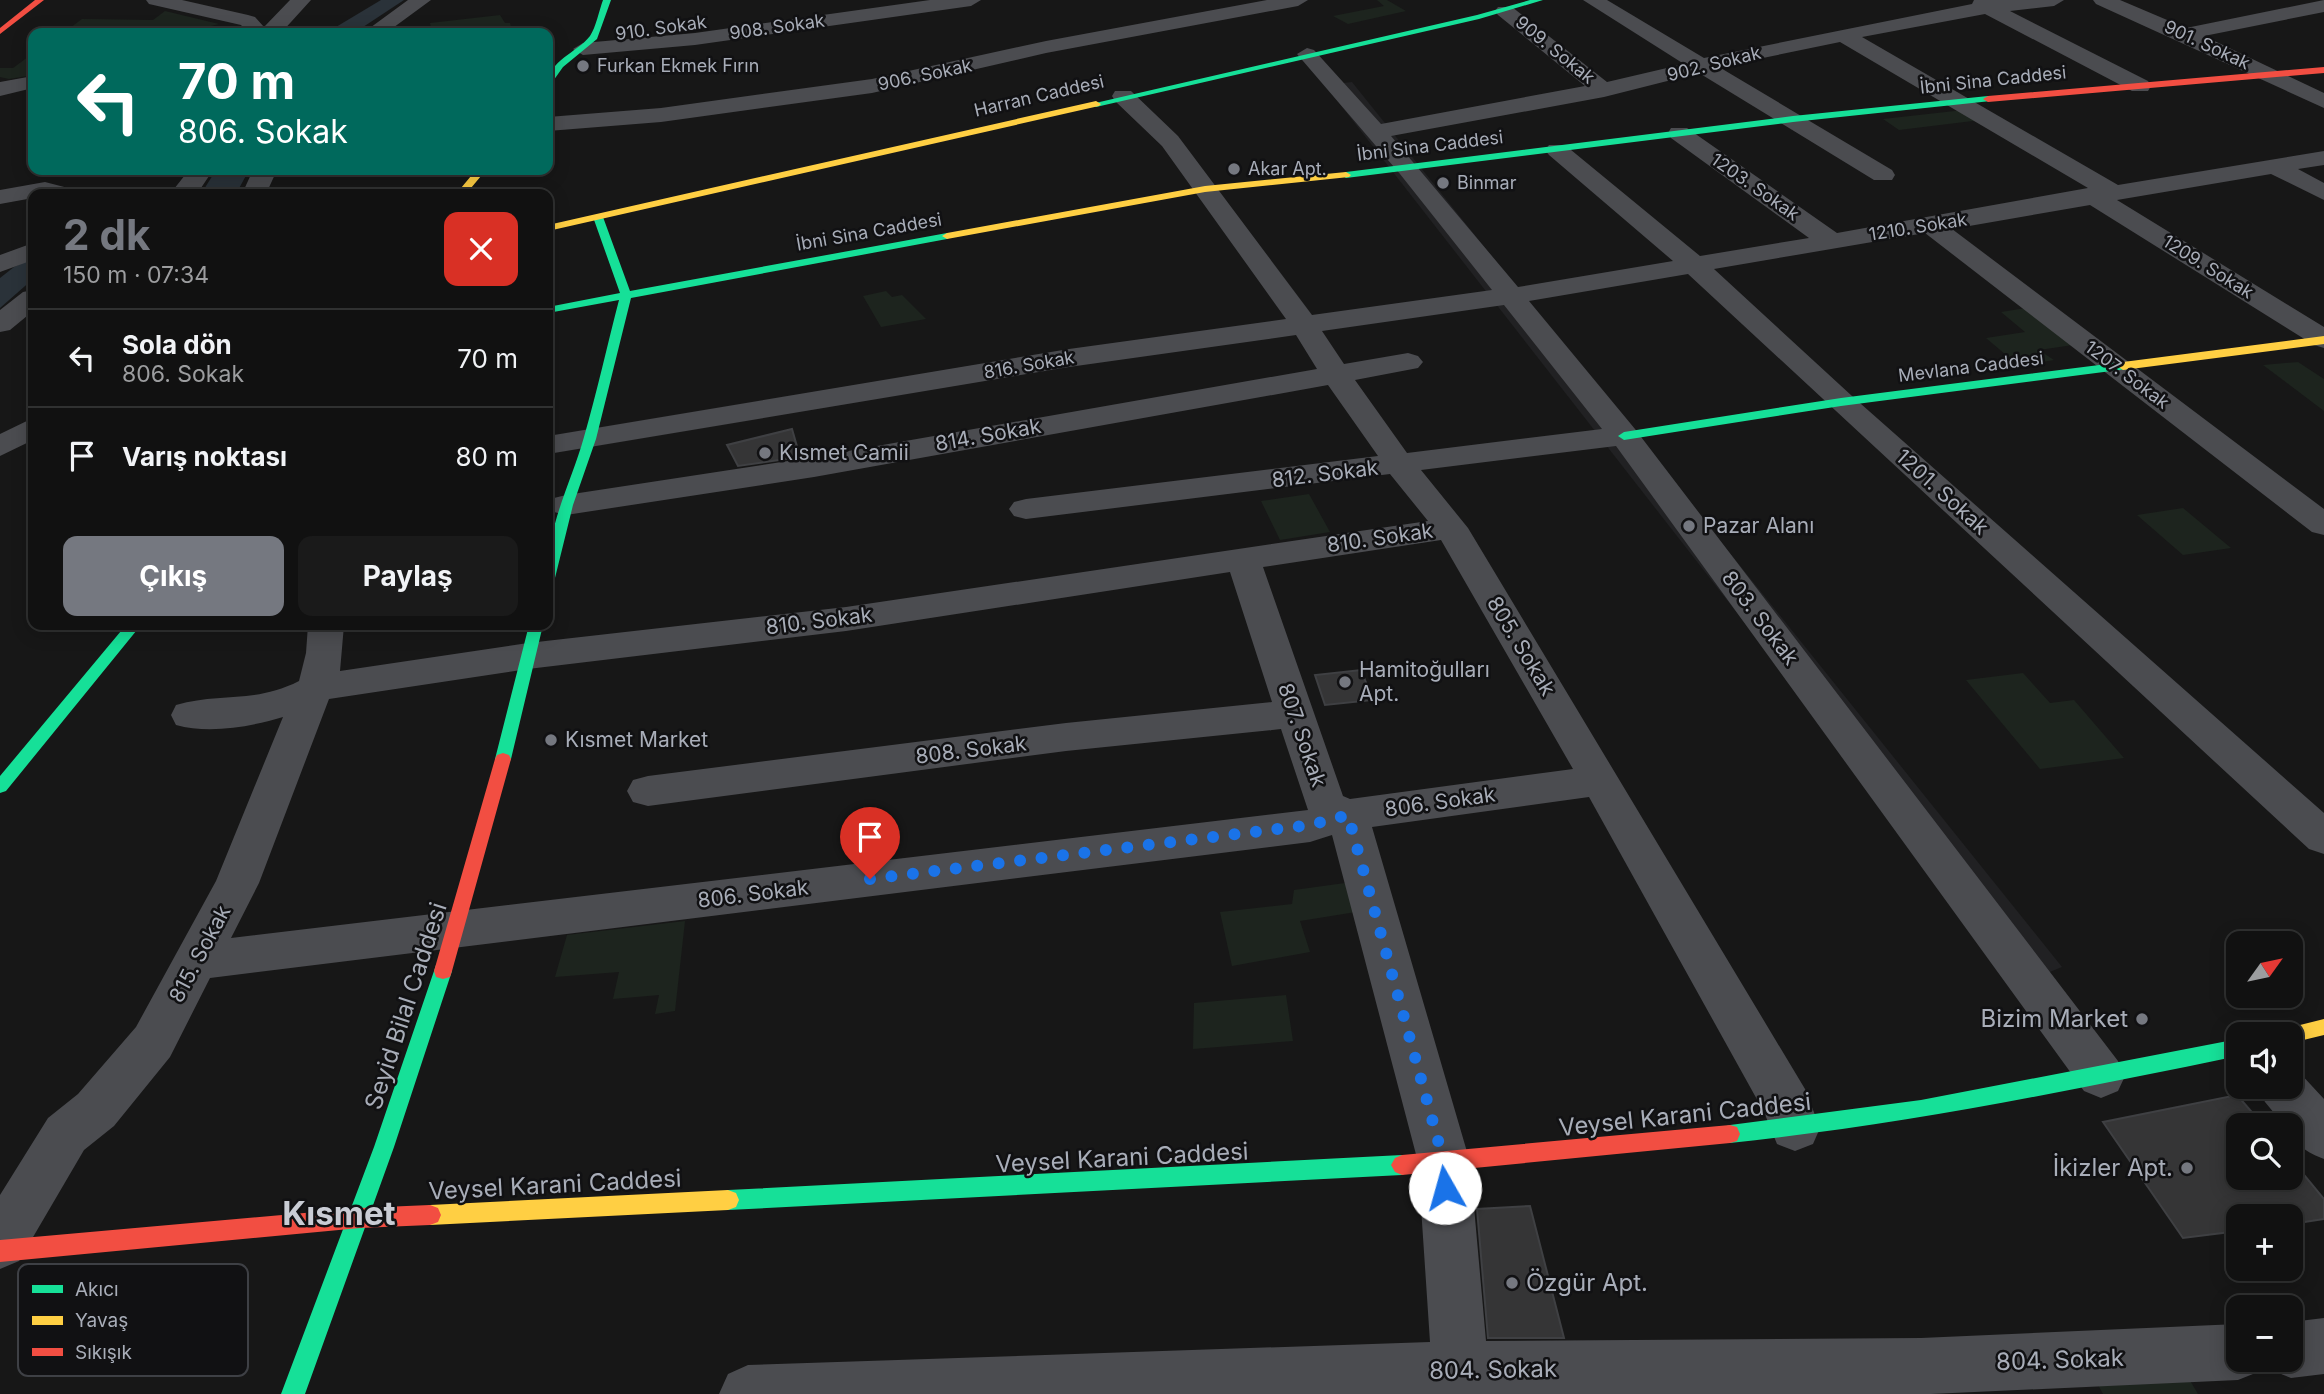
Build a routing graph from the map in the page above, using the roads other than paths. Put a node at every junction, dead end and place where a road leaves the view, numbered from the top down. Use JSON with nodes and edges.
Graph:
{"nodes":[{"id":1,"x":40,"y":0,"type":"edge"},
{"id":2,"x":156,"y":0,"type":"edge"},
{"id":3,"x":301,"y":0,"type":"edge"},
{"id":4,"x":421,"y":0,"type":"edge"},
{"id":5,"x":607,"y":0,"type":"edge"},
{"id":6,"x":852,"y":0,"type":"edge"},
{"id":7,"x":971,"y":0,"type":"edge"},
{"id":8,"x":1298,"y":0,"type":"edge"},
{"id":9,"x":1539,"y":0,"type":"edge"},
{"id":10,"x":1596,"y":0,"type":"edge"},
{"id":11,"x":2054,"y":0,"type":"edge"},
{"id":12,"x":2104,"y":0,"type":"edge"},
{"id":13,"x":1978,"y":4,"type":"edge"},
{"id":14,"x":2324,"y":6,"type":"edge"},
{"id":15,"x":1271,"y":9,"type":"edge"},
{"id":16,"x":1505,"y":11,"type":"junction"},
{"id":17,"x":254,"y":28,"type":"edge"},
{"id":18,"x":275,"y":28,"type":"edge"},
{"id":19,"x":380,"y":28,"type":"edge"},
{"id":20,"x":0,"y":32,"type":"edge"},
{"id":21,"x":2184,"y":34,"type":"junction"},
{"id":22,"x":1843,"y":35,"type":"junction"},
{"id":23,"x":588,"y":43,"type":"junction"},
{"id":24,"x":1310,"y":47,"type":"junction"},
{"id":25,"x":1705,"y":66,"type":"junction"},
{"id":26,"x":553,"y":68,"type":"edge"},
{"id":27,"x":2324,"y":70,"type":"edge"},
{"id":28,"x":2271,"y":75,"type":"junction"},
{"id":29,"x":28,"y":83,"type":"edge"},
{"id":30,"x":2140,"y":86,"type":"junction"},
{"id":31,"x":0,"y":89,"type":"edge"},
{"id":32,"x":1604,"y":90,"type":"junction"},
{"id":33,"x":1123,"y":96,"type":"junction"},
{"id":34,"x":2324,"y":101,"type":"edge"},
{"id":35,"x":1964,"y":104,"type":"junction"},
{"id":36,"x":1793,"y":119,"type":"junction"},
{"id":37,"x":553,"y":124,"type":"edge"},
{"id":38,"x":1375,"y":132,"type":"junction"},
{"id":39,"x":1679,"y":133,"type":"junction"},
{"id":40,"x":1557,"y":150,"type":"junction"},
{"id":41,"x":2324,"y":158,"type":"edge"},
{"id":42,"x":2274,"y":166,"type":"junction"},
{"id":43,"x":1408,"y":169,"type":"junction"},
{"id":44,"x":477,"y":175,"type":"edge"},
{"id":45,"x":1883,"y":175,"type":"dead end"},
{"id":46,"x":465,"y":189,"type":"edge"},
{"id":47,"x":1205,"y":189,"type":"junction"},
{"id":48,"x":28,"y":192,"type":"edge"},
{"id":49,"x":2102,"y":193,"type":"junction"},
{"id":50,"x":2324,"y":193,"type":"edge"},
{"id":51,"x":0,"y":197,"type":"edge"},
{"id":52,"x":598,"y":217,"type":"junction"},
{"id":53,"x":1929,"y":224,"type":"junction"},
{"id":54,"x":553,"y":227,"type":"edge"},
{"id":55,"x":1831,"y":241,"type":"junction"},
{"id":56,"x":28,"y":253,"type":"edge"},
{"id":57,"x":0,"y":264,"type":"edge"},
{"id":58,"x":1693,"y":264,"type":"junction"},
{"id":59,"x":626,"y":295,"type":"junction"},
{"id":60,"x":1511,"y":296,"type":"junction"},
{"id":61,"x":28,"y":306,"type":"edge"},
{"id":62,"x":553,"y":309,"type":"edge"},
{"id":63,"x":1303,"y":323,"type":"junction"},
{"id":64,"x":0,"y":324,"type":"edge"},
{"id":65,"x":2324,"y":340,"type":"edge"},
{"id":66,"x":1408,"y":362,"type":"dead end"},
{"id":67,"x":2118,"y":368,"type":"junction"},
{"id":68,"x":1335,"y":374,"type":"junction"},
{"id":69,"x":1841,"y":402,"type":"junction"},
{"id":70,"x":28,"y":430,"type":"edge"},
{"id":71,"x":1624,"y":436,"type":"junction"},
{"id":72,"x":590,"y":439,"type":"junction"},
{"id":73,"x":553,"y":444,"type":"edge"},
{"id":74,"x":0,"y":447,"type":"edge"},
{"id":75,"x":1400,"y":464,"type":"junction"},
{"id":76,"x":566,"y":505,"type":"junction"},
{"id":77,"x":1026,"y":509,"type":"dead end"},
{"id":78,"x":2324,"y":525,"type":"edge"},
{"id":79,"x":1451,"y":528,"type":"junction"},
{"id":80,"x":553,"y":558,"type":"edge"},
{"id":81,"x":1242,"y":558,"type":"junction"},
{"id":82,"x":130,"y":630,"type":"edge"},
{"id":83,"x":326,"y":630,"type":"edge"},
{"id":84,"x":532,"y":640,"type":"edge"},
{"id":85,"x":317,"y":688,"type":"junction"},
{"id":86,"x":1294,"y":714,"type":"junction"},
{"id":87,"x":190,"y":715,"type":"dead end"},
{"id":88,"x":1600,"y":780,"type":"junction"},
{"id":89,"x":0,"y":787,"type":"edge"},
{"id":90,"x":648,"y":791,"type":"dead end"},
{"id":91,"x":1348,"y":815,"type":"junction"},
{"id":92,"x":2324,"y":838,"type":"edge"},
{"id":93,"x":455,"y":932,"type":"junction"},
{"id":94,"x":196,"y":961,"type":"junction"},
{"id":95,"x":2324,"y":1027,"type":"edge"},
{"id":96,"x":2303,"y":1032,"type":"edge"},
{"id":97,"x":2226,"y":1050,"type":"edge"},
{"id":98,"x":2101,"y":1076,"type":"junction"},
{"id":99,"x":2292,"y":1099,"type":"edge"},
{"id":100,"x":1795,"y":1128,"type":"junction"},
{"id":101,"x":2324,"y":1136,"type":"edge"},
{"id":102,"x":1444,"y":1162,"type":"junction"},
{"id":103,"x":360,"y":1218,"type":"junction"},
{"id":104,"x":0,"y":1243,"type":"edge"},
{"id":105,"x":0,"y":1251,"type":"edge"},
{"id":106,"x":2324,"y":1346,"type":"edge"},
{"id":107,"x":2303,"y":1348,"type":"edge"},
{"id":108,"x":2226,"y":1353,"type":"edge"},
{"id":109,"x":1460,"y":1382,"type":"edge"},
{"id":110,"x":293,"y":1394,"type":"edge"},
{"id":111,"x":748,"y":1394,"type":"edge"}],
"edges":[{"from":1,"to":20,"type":"street"},
{"from":2,"to":17,"type":"street"},
{"from":3,"to":18,"type":"street"},
{"from":4,"to":19,"type":"street"},
{"from":5,"to":23,"type":"street"},
{"from":6,"to":23,"type":"street","name":"910. Sokak"},
{"from":7,"to":23,"type":"street","name":"908. Sokak"},
{"from":8,"to":15,"type":"street","name":"906. Sokak"},
{"from":9,"to":16,"type":"street","name":"Harran Caddesi"},
{"from":10,"to":25,"type":"street"},
{"from":11,"to":13,"type":"street","name":"902. Sokak"},
{"from":12,"to":21,"type":"street","name":"901. Sokak"},
{"from":13,"to":22,"type":"street","name":"902. Sokak"},
{"from":13,"to":30,"type":"street"},
{"from":14,"to":21,"type":"street"},
{"from":15,"to":37,"type":"street","name":"906. Sokak"},
{"from":16,"to":24,"type":"street","name":"Harran Caddesi"},
{"from":16,"to":32,"type":"street","name":"909. Sokak"},
{"from":21,"to":28,"type":"street","name":"901. Sokak"},
{"from":22,"to":25,"type":"street","name":"902. Sokak"},
{"from":22,"to":35,"type":"street","name":"1209. Sokak"},
{"from":23,"to":26,"type":"street"},
{"from":24,"to":33,"type":"street","name":"Harran Caddesi"},
{"from":24,"to":38,"type":"street","name":"803. Sokak"},
{"from":25,"to":32,"type":"street","name":"902. Sokak"},
{"from":25,"to":36,"type":"street"},
{"from":27,"to":28,"type":"street","name":"İbni Sina Caddesi"},
{"from":28,"to":30,"type":"street","name":"İbni Sina Caddesi"},
{"from":28,"to":34,"type":"street","name":"901. Sokak"},
{"from":29,"to":31,"type":"street"},
{"from":30,"to":35,"type":"street","name":"İbni Sina Caddesi"},
{"from":32,"to":38,"type":"street","name":"902. Sokak"},
{"from":33,"to":47,"type":"street","name":"805. Sokak"},
{"from":33,"to":52,"type":"street","name":"Harran Caddesi"},
{"from":35,"to":36,"type":"street","name":"İbni Sina Caddesi"},
{"from":35,"to":49,"type":"street","name":"1209. Sokak"},
{"from":36,"to":39,"type":"street","name":"İbni Sina Caddesi"},
{"from":36,"to":45,"type":"street"},
{"from":38,"to":43,"type":"street","name":"803. Sokak"},
{"from":39,"to":40,"type":"street","name":"İbni Sina Caddesi"},
{"from":39,"to":55,"type":"street","name":"1203. Sokak"},
{"from":40,"to":43,"type":"street","name":"İbni Sina Caddesi"},
{"from":40,"to":58,"type":"street","name":"1201. Sokak"},
{"from":41,"to":42,"type":"street","name":"1210. Sokak"},
{"from":42,"to":49,"type":"street","name":"1210. Sokak"},
{"from":42,"to":50,"type":"street"},
{"from":43,"to":47,"type":"street","name":"İbni Sina Caddesi"},
{"from":43,"to":60,"type":"street","name":"803. Sokak"},
{"from":44,"to":46,"type":"street"},
{"from":47,"to":59,"type":"street","name":"İbni Sina Caddesi"},
{"from":47,"to":63,"type":"street","name":"805. Sokak"},
{"from":48,"to":51,"type":"street"},
{"from":49,"to":53,"type":"street","name":"1210. Sokak"},
{"from":49,"to":65,"type":"street","name":"1209. Sokak"},
{"from":52,"to":54,"type":"street","name":"Harran Caddesi"},
{"from":52,"to":59,"type":"street"},
{"from":53,"to":55,"type":"street","name":"1210. Sokak"},
{"from":53,"to":67,"type":"street","name":"1207. Sokak"},
{"from":55,"to":58,"type":"street","name":"1210. Sokak"},
{"from":56,"to":57,"type":"street"},
{"from":58,"to":60,"type":"street","name":"1210. Sokak"},
{"from":58,"to":69,"type":"street","name":"1201. Sokak"},
{"from":59,"to":62,"type":"street","name":"İbni Sina Caddesi"},
{"from":59,"to":72,"type":"street"},
{"from":60,"to":63,"type":"street","name":"816. Sokak"},
{"from":60,"to":71,"type":"street","name":"803. Sokak"},
{"from":61,"to":64,"type":"street"},
{"from":63,"to":68,"type":"street","name":"805. Sokak"},
{"from":63,"to":72,"type":"street","name":"816. Sokak"},
{"from":65,"to":67,"type":"street","name":"Mevlana Caddesi"},
{"from":66,"to":68,"type":"street","name":"814. Sokak"},
{"from":67,"to":69,"type":"street","name":"Mevlana Caddesi"},
{"from":67,"to":78,"type":"street","name":"1207. Sokak"},
{"from":68,"to":75,"type":"street","name":"805. Sokak"},
{"from":68,"to":76,"type":"street","name":"814. Sokak"},
{"from":69,"to":71,"type":"street","name":"Mevlana Caddesi"},
{"from":69,"to":92,"type":"street","name":"1201. Sokak"},
{"from":70,"to":74,"type":"street"},
{"from":71,"to":75,"type":"street","name":"812. Sokak"},
{"from":71,"to":98,"type":"street","name":"803. Sokak"},
{"from":72,"to":73,"type":"street","name":"816. Sokak"},
{"from":72,"to":76,"type":"street"},
{"from":75,"to":77,"type":"street","name":"812. Sokak"},
{"from":75,"to":79,"type":"street","name":"805. Sokak"},
{"from":76,"to":80,"type":"street"},
{"from":79,"to":81,"type":"street","name":"810. Sokak"},
{"from":79,"to":88,"type":"street","name":"805. Sokak"},
{"from":81,"to":84,"type":"street","name":"810. Sokak"},
{"from":81,"to":86,"type":"street","name":"807. Sokak"},
{"from":82,"to":89,"type":"street"},
{"from":83,"to":85,"type":"street","name":"815. Sokak"},
{"from":84,"to":85,"type":"street","name":"810. Sokak"},
{"from":84,"to":93,"type":"street","name":"Seyid Bilal Caddesi"},
{"from":85,"to":87,"type":"street","name":"810. Sokak"},
{"from":85,"to":94,"type":"street","name":"815. Sokak"},
{"from":86,"to":90,"type":"street","name":"808. Sokak"},
{"from":86,"to":91,"type":"street","name":"807. Sokak"},
{"from":88,"to":91,"type":"street","name":"806. Sokak"},
{"from":88,"to":100,"type":"street","name":"805. Sokak"},
{"from":91,"to":93,"type":"street","name":"806. Sokak"},
{"from":91,"to":102,"type":"street"},
{"from":93,"to":94,"type":"street","name":"806. Sokak"},
{"from":93,"to":103,"type":"street","name":"Seyid Bilal Caddesi"},
{"from":94,"to":104,"type":"street","name":"815. Sokak"},
{"from":95,"to":96,"type":"street"},
{"from":97,"to":98,"type":"street","name":"Veysel Karani Caddesi"},
{"from":98,"to":100,"type":"street","name":"Veysel Karani Caddesi"},
{"from":99,"to":101,"type":"street"},
{"from":100,"to":102,"type":"street","name":"Veysel Karani Caddesi"},
{"from":102,"to":103,"type":"street","name":"Veysel Karani Caddesi"},
{"from":102,"to":109,"type":"street"},
{"from":103,"to":105,"type":"street","name":"Veysel Karani Caddesi"},
{"from":103,"to":110,"type":"street","name":"Seyid Bilal Caddesi"},
{"from":106,"to":107,"type":"street"},
{"from":108,"to":109,"type":"street","name":"804. Sokak"},
{"from":109,"to":111,"type":"street","name":"804. Sokak"}]}
